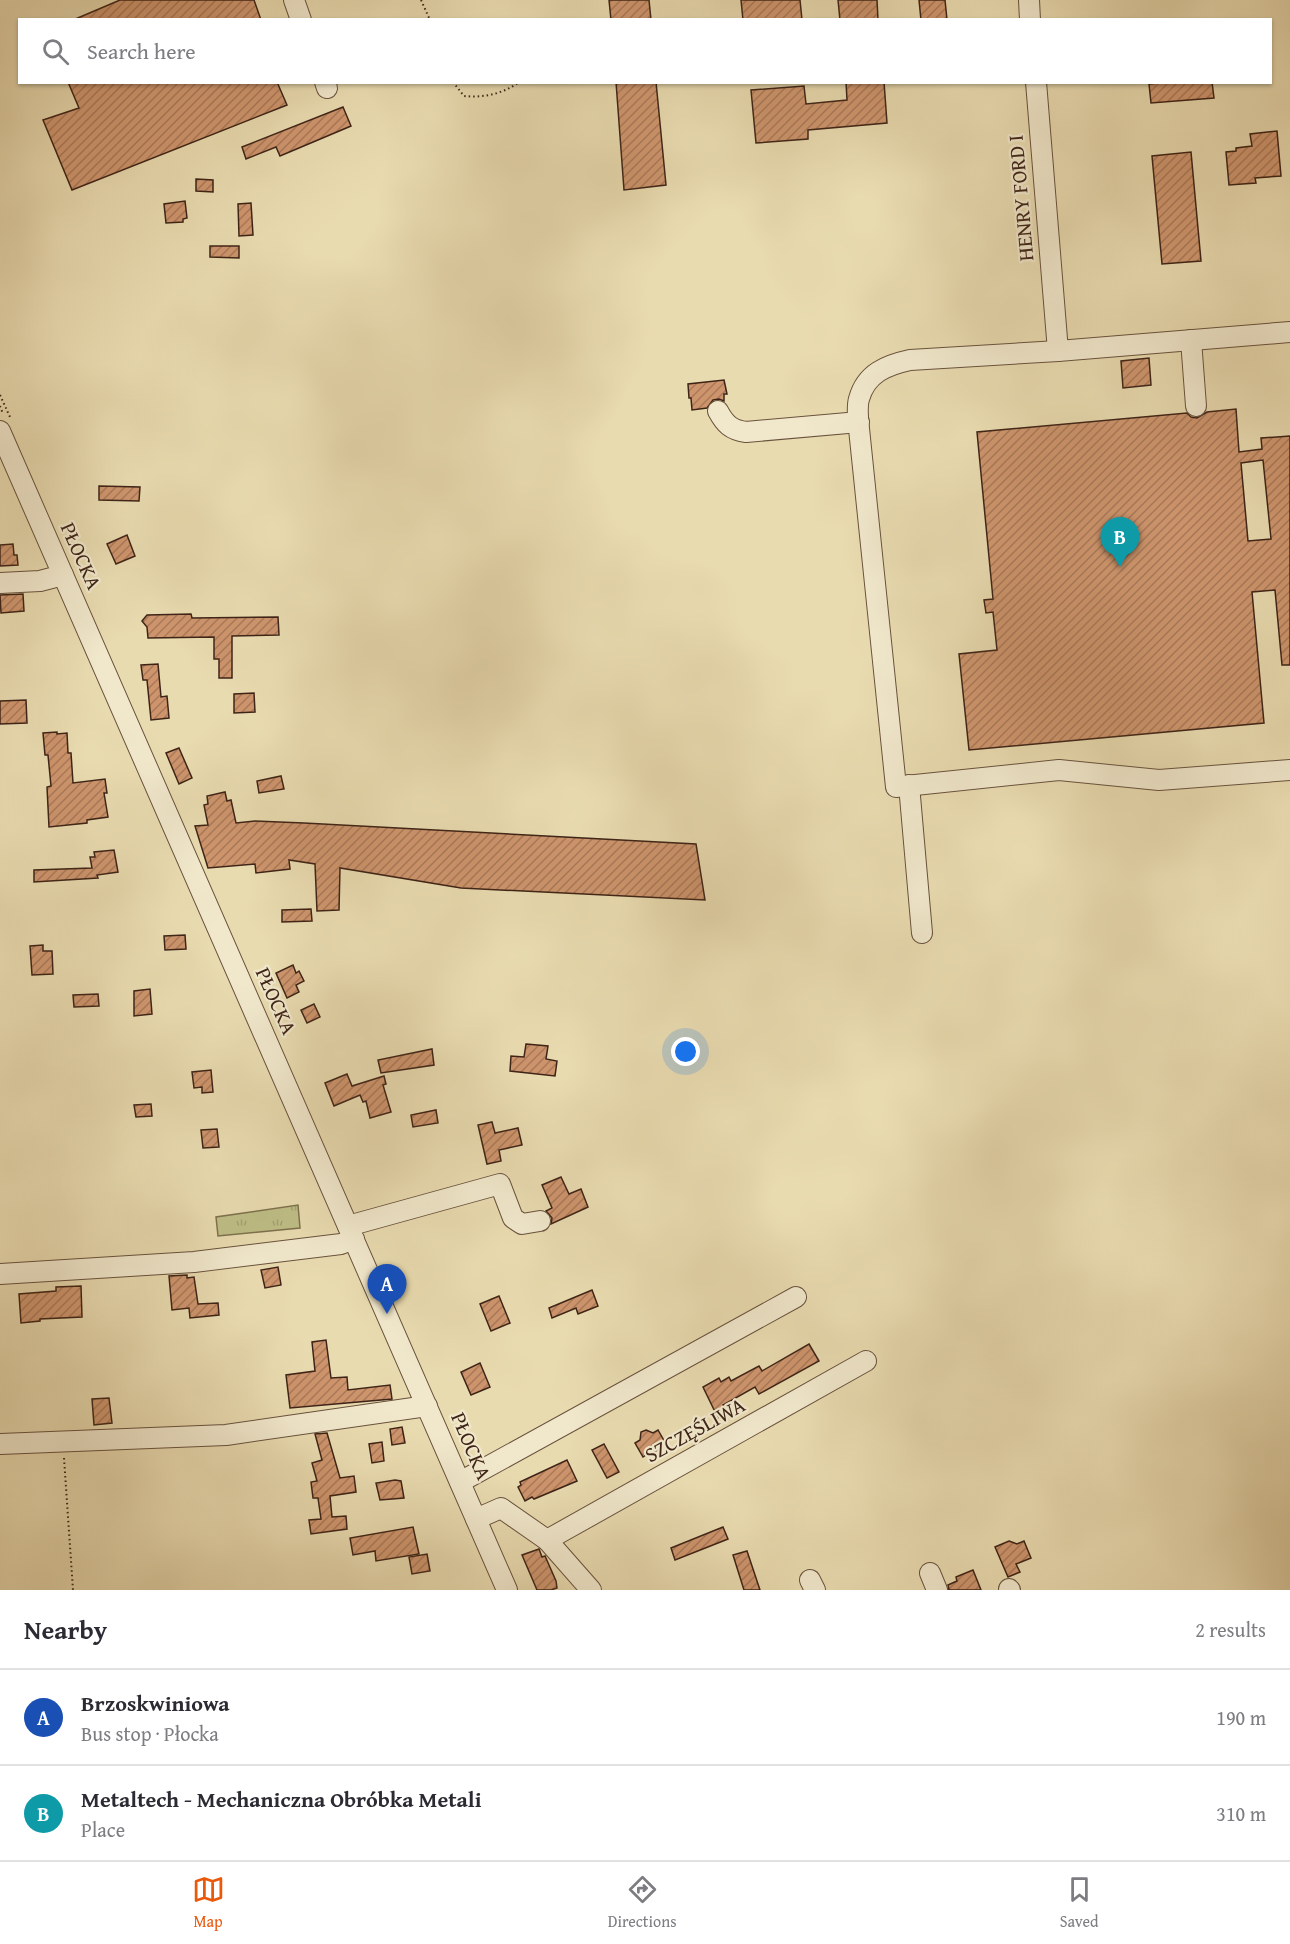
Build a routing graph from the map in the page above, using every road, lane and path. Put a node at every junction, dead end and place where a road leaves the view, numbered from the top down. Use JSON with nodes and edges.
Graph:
{"nodes":[{"id":1,"x":294,"y":0,"type":"edge"},
{"id":2,"x":422,"y":0,"type":"edge"},
{"id":3,"x":1029,"y":0,"type":"edge"},
{"id":4,"x":300,"y":18,"type":"edge"},
{"id":5,"x":429,"y":18,"type":"edge"},
{"id":6,"x":1030,"y":18,"type":"edge"},
{"id":7,"x":455,"y":84,"type":"edge"},
{"id":8,"x":515,"y":84,"type":"edge"},
{"id":9,"x":1036,"y":84,"type":"edge"},
{"id":10,"x":1290,"y":332,"type":"edge"},
{"id":11,"x":1191,"y":340,"type":"junction"},
{"id":12,"x":1058,"y":351,"type":"junction"},
{"id":13,"x":1196,"y":406,"type":"dead end"},
{"id":14,"x":718,"y":411,"type":"dead end"},
{"id":15,"x":858,"y":422,"type":"junction"},
{"id":16,"x":0,"y":431,"type":"edge"},
{"id":17,"x":63,"y":576,"type":"junction"},
{"id":18,"x":0,"y":583,"type":"edge"},
{"id":19,"x":1290,"y":770,"type":"edge"},
{"id":20,"x":909,"y":785,"type":"junction"},
{"id":21,"x":922,"y":933,"type":"dead end"},
{"id":22,"x":540,"y":1221,"type":"dead end"},
{"id":23,"x":351,"y":1233,"type":"junction"},
{"id":24,"x":0,"y":1274,"type":"edge"},
{"id":25,"x":796,"y":1297,"type":"dead end"},
{"id":26,"x":866,"y":1361,"type":"dead end"},
{"id":27,"x":427,"y":1406,"type":"junction"},
{"id":28,"x":63,"y":1443,"type":"junction"},
{"id":29,"x":0,"y":1444,"type":"edge"},
{"id":30,"x":460,"y":1482,"type":"junction"},
{"id":31,"x":476,"y":1519,"type":"junction"},
{"id":32,"x":547,"y":1540,"type":"junction"},
{"id":33,"x":501,"y":1588,"type":"edge"},
{"id":34,"x":73,"y":1590,"type":"edge"},
{"id":35,"x":591,"y":1590,"type":"edge"}],
"edges":[{"from":1,"to":4,"type":"street"},
{"from":2,"to":5,"type":"path"},
{"from":3,"to":6,"type":"street"},
{"from":7,"to":8,"type":"path"},
{"from":9,"to":12,"type":"street","name":"HENRY FORD I"},
{"from":10,"to":11,"type":"street"},
{"from":11,"to":12,"type":"street"},
{"from":11,"to":13,"type":"street"},
{"from":12,"to":15,"type":"street"},
{"from":14,"to":15,"type":"street"},
{"from":15,"to":20,"type":"street"},
{"from":16,"to":17,"type":"street","name":"PŁOCKA"},
{"from":17,"to":18,"type":"street"},
{"from":17,"to":23,"type":"street","name":"PŁOCKA"},
{"from":19,"to":20,"type":"street"},
{"from":20,"to":21,"type":"street"},
{"from":22,"to":23,"type":"street"},
{"from":23,"to":24,"type":"street"},
{"from":23,"to":27,"type":"street","name":"PŁOCKA"},
{"from":25,"to":30,"type":"street"},
{"from":26,"to":32,"type":"street","name":"SZCZĘŚLIWA"},
{"from":27,"to":28,"type":"street"},
{"from":27,"to":30,"type":"street","name":"PŁOCKA"},
{"from":28,"to":29,"type":"street"},
{"from":28,"to":34,"type":"path"},
{"from":30,"to":31,"type":"street","name":"PŁOCKA"},
{"from":31,"to":32,"type":"street"},
{"from":31,"to":33,"type":"street","name":"PŁOCKA"},
{"from":32,"to":35,"type":"street"}]}
